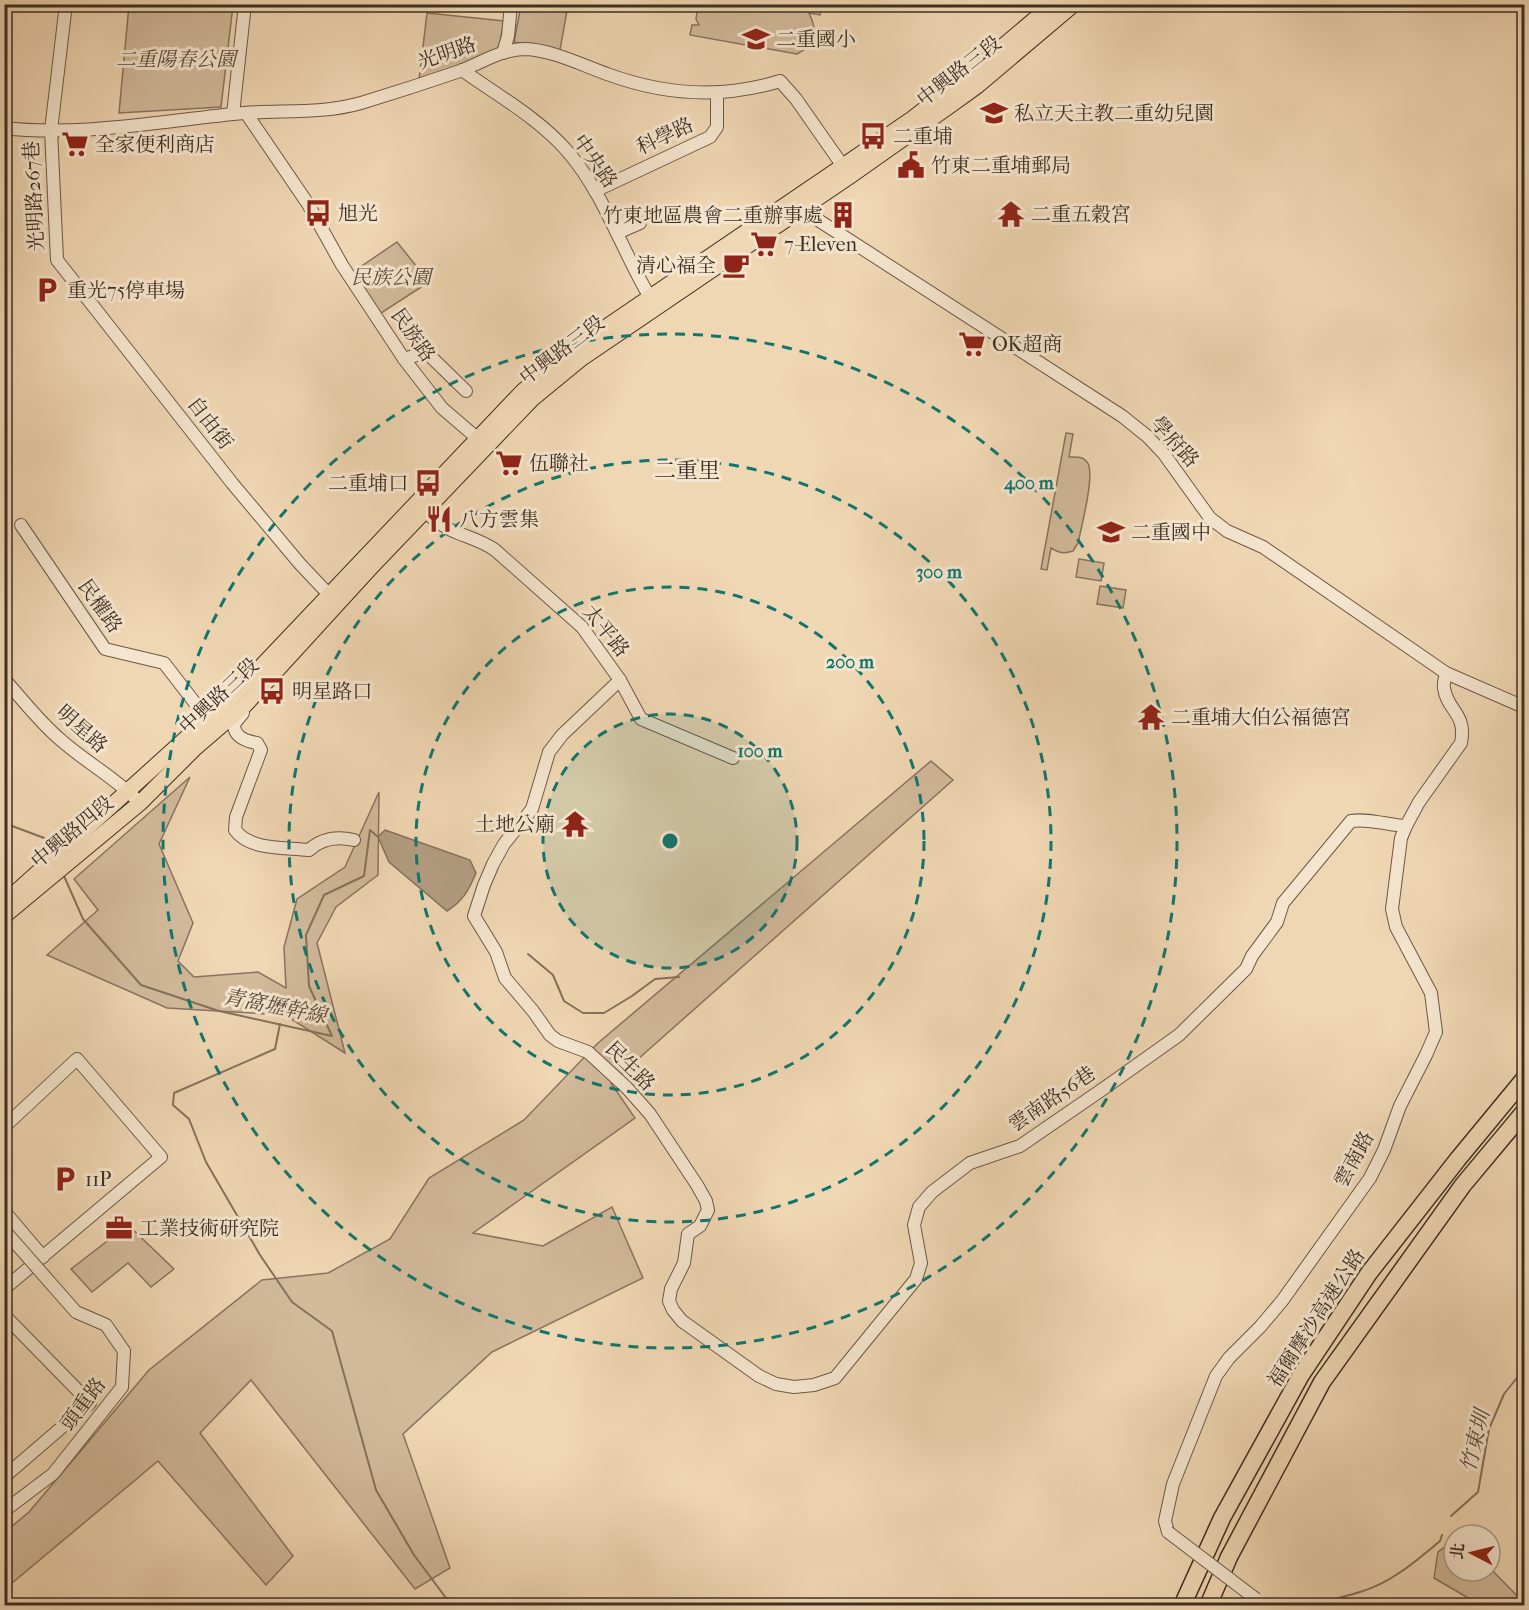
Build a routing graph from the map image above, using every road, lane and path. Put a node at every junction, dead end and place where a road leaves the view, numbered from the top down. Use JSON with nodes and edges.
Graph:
{"nodes":[{"id":1,"x":66,"y":4,"type":"edge"},
{"id":2,"x":245,"y":4,"type":"edge"},
{"id":3,"x":511,"y":4,"type":"edge"},
{"id":4,"x":1053,"y":4,"type":"edge"},
{"id":5,"x":1074,"y":4,"type":"edge"},
{"id":6,"x":503,"y":53,"type":"junction"},
{"id":7,"x":462,"y":70,"type":"junction"},
{"id":8,"x":717,"y":93,"type":"junction"},
{"id":9,"x":246,"y":113,"type":"junction"},
{"id":10,"x":233,"y":114,"type":"junction"},
{"id":11,"x":4,"y":128,"type":"edge"},
{"id":12,"x":51,"y":130,"type":"junction"},
{"id":13,"x":846,"y":171,"type":"junction"},
{"id":14,"x":595,"y":191,"type":"junction"},
{"id":15,"x":797,"y":204,"type":"junction"},
{"id":16,"x":640,"y":223,"type":"dead end"},
{"id":17,"x":617,"y":233,"type":"junction"},
{"id":18,"x":57,"y":260,"type":"joint"},
{"id":19,"x":653,"y":302,"type":"junction"},
{"id":20,"x":404,"y":359,"type":"junction"},
{"id":21,"x":466,"y":391,"type":"dead end"},
{"id":22,"x":481,"y":442,"type":"junction"},
{"id":23,"x":421,"y":508,"type":"junction"},
{"id":24,"x":21,"y":525,"type":"dead end"},
{"id":25,"x":334,"y":600,"type":"junction"},
{"id":26,"x":1446,"y":673,"type":"junction"},
{"id":27,"x":4,"y":679,"type":"edge"},
{"id":28,"x":620,"y":680,"type":"junction"},
{"id":29,"x":241,"y":698,"type":"junction"},
{"id":30,"x":1524,"y":707,"type":"edge"},
{"id":31,"x":212,"y":725,"type":"junction"},
{"id":32,"x":733,"y":758,"type":"dead end"},
{"id":33,"x":128,"y":790,"type":"junction"},
{"id":34,"x":140,"y":803,"type":"junction"},
{"id":35,"x":1406,"y":826,"type":"junction"},
{"id":36,"x":354,"y":840,"type":"dead end"},
{"id":37,"x":4,"y":903,"type":"edge"},
{"id":38,"x":4,"y":916,"type":"edge"},
{"id":39,"x":1524,"y":1080,"type":"edge"},
{"id":40,"x":1524,"y":1112,"type":"edge"},
{"id":41,"x":4,"y":1127,"type":"edge"},
{"id":42,"x":705,"y":1201,"type":"joint"},
{"id":43,"x":4,"y":1211,"type":"edge"},
{"id":44,"x":4,"y":1230,"type":"edge"},
{"id":45,"x":43,"y":1257,"type":"junction"},
{"id":46,"x":4,"y":1289,"type":"edge"},
{"id":47,"x":4,"y":1315,"type":"edge"},
{"id":48,"x":4,"y":1477,"type":"edge"},
{"id":49,"x":4,"y":1511,"type":"edge"},
{"id":50,"x":1256,"y":1602,"type":"edge"},
{"id":51,"x":1182,"y":1605,"type":"edge"},
{"id":52,"x":1208,"y":1605,"type":"edge"}],
"edges":[{"from":1,"to":12,"type":"street","name":"光明路267巷"},
{"from":2,"to":10,"type":"street"},
{"from":3,"to":6,"type":"street"},
{"from":4,"to":13,"type":"main road","name":"中興路三段"},
{"from":5,"to":13,"type":"main road","name":"中興路三段"},
{"from":6,"to":7,"type":"street","name":"光明路"},
{"from":6,"to":8,"type":"street","name":"光明路"},
{"from":7,"to":9,"type":"street","name":"光明路"},
{"from":7,"to":14,"type":"street","name":"中央路"},
{"from":8,"to":13,"type":"street","name":"光明路"},
{"from":8,"to":14,"type":"street","name":"科學路"},
{"from":9,"to":10,"type":"street","name":"光明路"},
{"from":9,"to":20,"type":"street","name":"民族路"},
{"from":10,"to":12,"type":"street","name":"光明路"},
{"from":11,"to":12,"type":"street","name":"光明路"},
{"from":12,"to":18,"type":"street","name":"光明路267巷"},
{"from":13,"to":15,"type":"main road","name":"中興路三段"},
{"from":14,"to":17,"type":"street","name":"中央路"},
{"from":15,"to":19,"type":"main road","name":"中興路三段"},
{"from":15,"to":26,"type":"street","name":"學府路"},
{"from":16,"to":17,"type":"street"},
{"from":17,"to":19,"type":"street","name":"中央路"},
{"from":18,"to":25,"type":"street","name":"自由街"},
{"from":19,"to":22,"type":"main road","name":"中興路三段"},
{"from":20,"to":21,"type":"street"},
{"from":20,"to":22,"type":"street","name":"民族路"},
{"from":22,"to":23,"type":"main road","name":"中興路三段"},
{"from":23,"to":25,"type":"main road","name":"中興路三段"},
{"from":23,"to":28,"type":"street","name":"太平路"},
{"from":24,"to":31,"type":"street","name":"民權路"},
{"from":25,"to":29,"type":"main road","name":"中興路三段"},
{"from":26,"to":30,"type":"street","name":"學府路"},
{"from":26,"to":35,"type":"street","name":"雲南路"},
{"from":27,"to":33,"type":"street","name":"明星路"},
{"from":28,"to":32,"type":"street","name":"太平路"},
{"from":28,"to":42,"type":"street","name":"民生路"},
{"from":29,"to":31,"type":"main road","name":"中興路三段"},
{"from":29,"to":36,"type":"street"},
{"from":31,"to":33,"type":"main road","name":"中興路三段"},
{"from":31,"to":34,"type":"main road","name":"中興路三段"},
{"from":33,"to":34,"type":"street","name":"明星路"},
{"from":33,"to":37,"type":"main road","name":"中興路四段"},
{"from":34,"to":38,"type":"main road","name":"中興路四段"},
{"from":35,"to":42,"type":"street","name":"雲南路56巷"},
{"from":35,"to":50,"type":"street","name":"雲南路","bridge":true},
{"from":39,"to":51,"type":"highway","name":"福爾摩沙高速公路"},
{"from":40,"to":52,"type":"highway","name":"福爾摩沙高速公路"},
{"from":41,"to":45,"type":"street"},
{"from":43,"to":45,"type":"street"},
{"from":44,"to":49,"type":"street","name":"頭重路","bridge":true},
{"from":45,"to":46,"type":"street"},
{"from":47,"to":48,"type":"street"}]}
